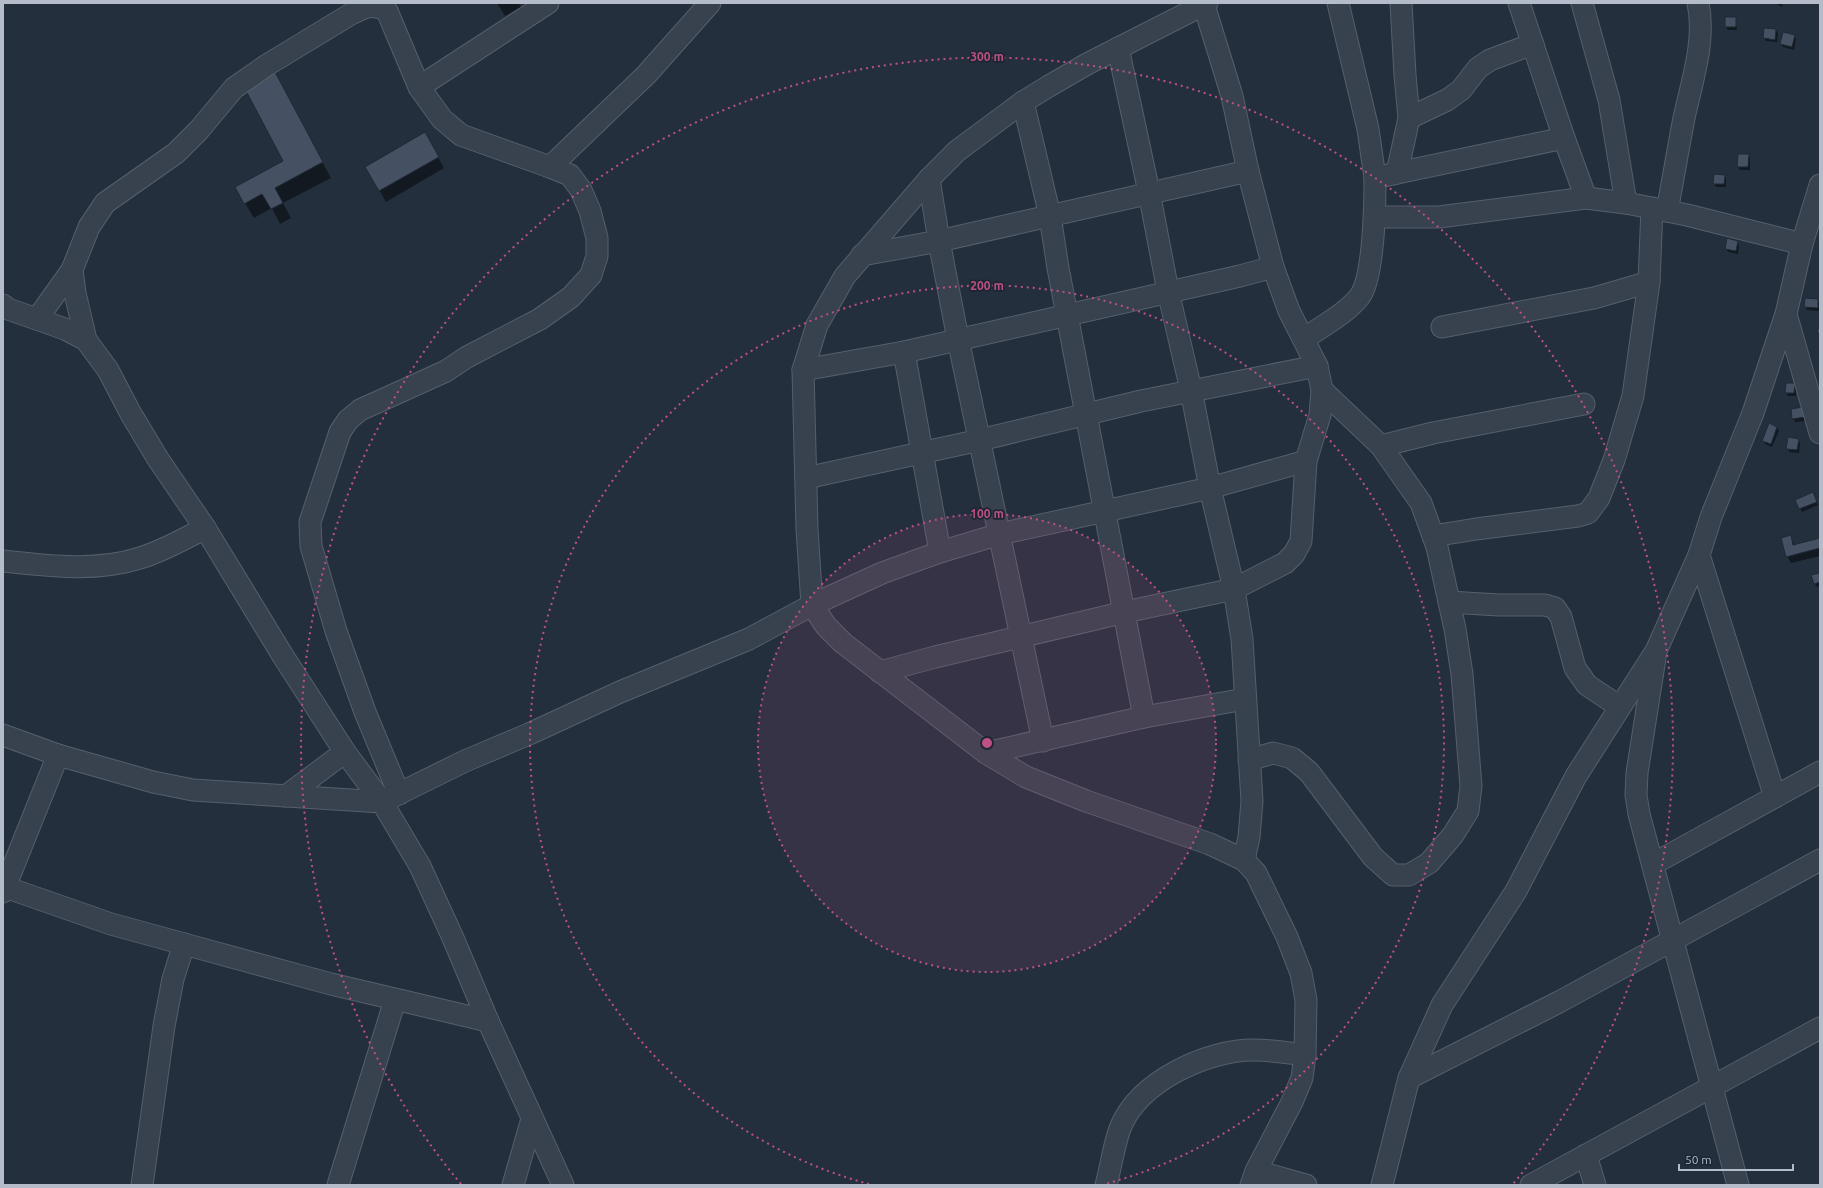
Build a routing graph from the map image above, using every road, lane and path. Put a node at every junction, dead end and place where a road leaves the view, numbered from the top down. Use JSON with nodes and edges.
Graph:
{"nodes":[{"id":1,"x":548,"y":3,"type":"edge"},
{"id":2,"x":710,"y":3,"type":"edge"},
{"id":3,"x":1338,"y":3,"type":"edge"},
{"id":4,"x":1401,"y":3,"type":"edge"},
{"id":5,"x":1519,"y":3,"type":"edge"},
{"id":6,"x":1582,"y":3,"type":"edge"},
{"id":7,"x":1698,"y":3,"type":"edge"},
{"id":8,"x":1206,"y":4,"type":"edge"},
{"id":9,"x":372,"y":5,"type":"edge"},
{"id":10,"x":1533,"y":44,"type":"junction"},
{"id":11,"x":1118,"y":48,"type":"junction"},
{"id":12,"x":419,"y":87,"type":"junction"},
{"id":13,"x":1023,"y":102,"type":"junction"},
{"id":14,"x":1409,"y":118,"type":"junction"},
{"id":15,"x":1564,"y":138,"type":"junction"},
{"id":16,"x":550,"y":166,"type":"junction"},
{"id":17,"x":1248,"y":171,"type":"junction"},
{"id":18,"x":1397,"y":173,"type":"junction"},
{"id":19,"x":1375,"y":178,"type":"junction"},
{"id":20,"x":929,"y":179,"type":"junction"},
{"id":21,"x":1820,"y":184,"type":"edge"},
{"id":22,"x":1149,"y":192,"type":"junction"},
{"id":23,"x":1586,"y":198,"type":"junction"},
{"id":24,"x":1626,"y":203,"type":"junction"},
{"id":25,"x":1660,"y":210,"type":"junction"},
{"id":26,"x":1050,"y":216,"type":"junction"},
{"id":27,"x":1375,"y":217,"type":"junction"},
{"id":28,"x":939,"y":241,"type":"junction"},
{"id":29,"x":1802,"y":244,"type":"junction"},
{"id":30,"x":862,"y":255,"type":"junction"},
{"id":31,"x":1273,"y":267,"type":"junction"},
{"id":32,"x":72,"y":270,"type":"junction"},
{"id":33,"x":1649,"y":282,"type":"junction"},
{"id":34,"x":1168,"y":291,"type":"junction"},
{"id":35,"x":3,"y":305,"type":"edge"},
{"id":36,"x":1786,"y":314,"type":"junction"},
{"id":37,"x":1067,"y":316,"type":"junction"},
{"id":38,"x":37,"y":319,"type":"junction"},
{"id":39,"x":1442,"y":327,"type":"dead end"},
{"id":40,"x":958,"y":339,"type":"junction"},
{"id":41,"x":1304,"y":339,"type":"junction"},
{"id":42,"x":86,"y":340,"type":"junction"},
{"id":43,"x":904,"y":352,"type":"junction"},
{"id":44,"x":1317,"y":366,"type":"junction"},
{"id":45,"x":803,"y":370,"type":"junction"},
{"id":46,"x":1191,"y":390,"type":"junction"},
{"id":47,"x":1322,"y":390,"type":"junction"},
{"id":48,"x":1584,"y":404,"type":"dead end"},
{"id":49,"x":1087,"y":413,"type":"junction"},
{"id":50,"x":1820,"y":433,"type":"edge"},
{"id":51,"x":980,"y":440,"type":"junction"},
{"id":52,"x":1381,"y":446,"type":"junction"},
{"id":53,"x":922,"y":453,"type":"junction"},
{"id":54,"x":1306,"y":461,"type":"junction"},
{"id":55,"x":806,"y":478,"type":"junction"},
{"id":56,"x":1210,"y":488,"type":"junction"},
{"id":57,"x":1105,"y":511,"type":"junction"},
{"id":58,"x":205,"y":528,"type":"junction"},
{"id":59,"x":1000,"y":534,"type":"junction"},
{"id":60,"x":1433,"y":536,"type":"junction"},
{"id":61,"x":940,"y":552,"type":"junction"},
{"id":62,"x":1699,"y":555,"type":"junction"},
{"id":63,"x":3,"y":561,"type":"edge"},
{"id":64,"x":1234,"y":589,"type":"junction"},
{"id":65,"x":1449,"y":602,"type":"junction"},
{"id":66,"x":812,"y":605,"type":"junction"},
{"id":67,"x":1125,"y":612,"type":"junction"},
{"id":68,"x":1022,"y":636,"type":"junction"},
{"id":69,"x":1656,"y":650,"type":"junction"},
{"id":70,"x":880,"y":672,"type":"junction"},
{"id":71,"x":1245,"y":699,"type":"junction"},
{"id":72,"x":1620,"y":707,"type":"junction"},
{"id":73,"x":1144,"y":718,"type":"junction"},
{"id":74,"x":3,"y":735,"type":"edge"},
{"id":75,"x":1043,"y":741,"type":"junction"},
{"id":76,"x":345,"y":752,"type":"junction"},
{"id":77,"x":986,"y":753,"type":"junction"},
{"id":78,"x":58,"y":754,"type":"junction"},
{"id":79,"x":1250,"y":760,"type":"junction"},
{"id":80,"x":1820,"y":772,"type":"edge"},
{"id":81,"x":286,"y":796,"type":"junction"},
{"id":82,"x":1775,"y":797,"type":"junction"},
{"id":83,"x":391,"y":798,"type":"junction"},
{"id":84,"x":1244,"y":860,"type":"junction"},
{"id":85,"x":1820,"y":860,"type":"edge"},
{"id":86,"x":1653,"y":864,"type":"junction"},
{"id":87,"x":4,"y":889,"type":"edge"},
{"id":88,"x":1674,"y":941,"type":"junction"},
{"id":89,"x":184,"y":944,"type":"junction"},
{"id":90,"x":395,"y":1000,"type":"junction"},
{"id":91,"x":488,"y":1021,"type":"junction"},
{"id":92,"x":1820,"y":1028,"type":"edge"},
{"id":93,"x":1305,"y":1055,"type":"junction"},
{"id":94,"x":1409,"y":1078,"type":"junction"},
{"id":95,"x":1712,"y":1086,"type":"junction"},
{"id":96,"x":532,"y":1119,"type":"junction"},
{"id":97,"x":1586,"y":1154,"type":"junction"},
{"id":98,"x":1253,"y":1178,"type":"edge"},
{"id":99,"x":142,"y":1185,"type":"edge"},
{"id":100,"x":338,"y":1185,"type":"edge"},
{"id":101,"x":513,"y":1185,"type":"edge"},
{"id":102,"x":563,"y":1185,"type":"edge"},
{"id":103,"x":1106,"y":1185,"type":"edge"},
{"id":104,"x":1306,"y":1185,"type":"edge"},
{"id":105,"x":1382,"y":1185,"type":"edge"},
{"id":106,"x":1531,"y":1185,"type":"edge"},
{"id":107,"x":1595,"y":1185,"type":"edge"},
{"id":108,"x":1738,"y":1185,"type":"edge"}],
"edges":[{"from":1,"to":12,"type":"street"},
{"from":2,"to":16,"type":"street"},
{"from":3,"to":19,"type":"street"},
{"from":4,"to":14,"type":"street"},
{"from":5,"to":10,"type":"street"},
{"from":6,"to":24,"type":"street"},
{"from":7,"to":25,"type":"street"},
{"from":8,"to":11,"type":"street"},
{"from":8,"to":17,"type":"street"},
{"from":9,"to":12,"type":"street"},
{"from":9,"to":32,"type":"street"},
{"from":10,"to":14,"type":"street"},
{"from":10,"to":15,"type":"street"},
{"from":11,"to":13,"type":"street"},
{"from":11,"to":22,"type":"street"},
{"from":12,"to":16,"type":"street"},
{"from":13,"to":20,"type":"street"},
{"from":13,"to":26,"type":"street"},
{"from":14,"to":18,"type":"street"},
{"from":15,"to":18,"type":"street"},
{"from":15,"to":23,"type":"street"},
{"from":16,"to":83,"type":"street"},
{"from":17,"to":22,"type":"street"},
{"from":17,"to":31,"type":"street"},
{"from":18,"to":19,"type":"street"},
{"from":19,"to":27,"type":"street"},
{"from":20,"to":28,"type":"street"},
{"from":20,"to":30,"type":"street"},
{"from":21,"to":29,"type":"street"},
{"from":22,"to":26,"type":"street"},
{"from":22,"to":34,"type":"street"},
{"from":23,"to":24,"type":"street"},
{"from":23,"to":27,"type":"street"},
{"from":24,"to":25,"type":"street"},
{"from":25,"to":29,"type":"street"},
{"from":25,"to":33,"type":"street"},
{"from":26,"to":28,"type":"street"},
{"from":26,"to":37,"type":"street"},
{"from":27,"to":41,"type":"street"},
{"from":28,"to":30,"type":"street"},
{"from":28,"to":40,"type":"street"},
{"from":29,"to":36,"type":"street"},
{"from":30,"to":45,"type":"street"},
{"from":31,"to":34,"type":"street"},
{"from":31,"to":41,"type":"street"},
{"from":32,"to":38,"type":"street"},
{"from":32,"to":42,"type":"street"},
{"from":33,"to":39,"type":"street"},
{"from":33,"to":60,"type":"street"},
{"from":34,"to":37,"type":"street"},
{"from":34,"to":46,"type":"street"},
{"from":35,"to":38,"type":"street"},
{"from":36,"to":50,"type":"street"},
{"from":36,"to":62,"type":"street"},
{"from":37,"to":40,"type":"street"},
{"from":37,"to":49,"type":"street"},
{"from":38,"to":42,"type":"street"},
{"from":40,"to":43,"type":"street"},
{"from":40,"to":51,"type":"street"},
{"from":41,"to":44,"type":"street"},
{"from":42,"to":58,"type":"street"},
{"from":43,"to":45,"type":"street"},
{"from":43,"to":53,"type":"street"},
{"from":44,"to":46,"type":"street"},
{"from":44,"to":47,"type":"street"},
{"from":45,"to":55,"type":"street"},
{"from":46,"to":49,"type":"street"},
{"from":46,"to":56,"type":"street"},
{"from":47,"to":52,"type":"street"},
{"from":47,"to":54,"type":"street"},
{"from":48,"to":52,"type":"street"},
{"from":49,"to":51,"type":"street"},
{"from":49,"to":57,"type":"street"},
{"from":51,"to":53,"type":"street"},
{"from":51,"to":59,"type":"street"},
{"from":52,"to":60,"type":"street"},
{"from":53,"to":55,"type":"street"},
{"from":53,"to":61,"type":"street"},
{"from":54,"to":56,"type":"street"},
{"from":54,"to":64,"type":"street"},
{"from":55,"to":66,"type":"street"},
{"from":56,"to":57,"type":"street"},
{"from":56,"to":64,"type":"street"},
{"from":57,"to":59,"type":"street"},
{"from":57,"to":67,"type":"street"},
{"from":58,"to":63,"type":"street"},
{"from":58,"to":76,"type":"street"},
{"from":59,"to":61,"type":"street"},
{"from":59,"to":68,"type":"street"},
{"from":60,"to":65,"type":"street"},
{"from":61,"to":66,"type":"street"},
{"from":62,"to":69,"type":"street"},
{"from":62,"to":82,"type":"street"},
{"from":64,"to":67,"type":"street"},
{"from":64,"to":71,"type":"street"},
{"from":65,"to":72,"type":"street"},
{"from":65,"to":79,"type":"street"},
{"from":66,"to":70,"type":"street"},
{"from":66,"to":83,"type":"street"},
{"from":67,"to":68,"type":"street"},
{"from":67,"to":73,"type":"street"},
{"from":68,"to":70,"type":"street"},
{"from":68,"to":75,"type":"street"},
{"from":69,"to":72,"type":"street"},
{"from":69,"to":86,"type":"street"},
{"from":70,"to":77,"type":"street"},
{"from":71,"to":73,"type":"street"},
{"from":71,"to":79,"type":"street"},
{"from":72,"to":94,"type":"street"},
{"from":73,"to":75,"type":"street"},
{"from":74,"to":78,"type":"street"},
{"from":75,"to":77,"type":"street"},
{"from":76,"to":81,"type":"street"},
{"from":76,"to":83,"type":"street"},
{"from":77,"to":84,"type":"street"},
{"from":78,"to":81,"type":"street"},
{"from":78,"to":87,"type":"street"},
{"from":79,"to":84,"type":"street"},
{"from":80,"to":82,"type":"street"},
{"from":81,"to":83,"type":"street"},
{"from":82,"to":86,"type":"street"},
{"from":83,"to":91,"type":"street"},
{"from":84,"to":93,"type":"street"},
{"from":85,"to":88,"type":"street"},
{"from":86,"to":88,"type":"street"},
{"from":87,"to":89,"type":"street"},
{"from":88,"to":94,"type":"street"},
{"from":88,"to":95,"type":"street"},
{"from":89,"to":90,"type":"street"},
{"from":89,"to":99,"type":"street"},
{"from":90,"to":91,"type":"street"},
{"from":90,"to":100,"type":"street"},
{"from":91,"to":96,"type":"street"},
{"from":92,"to":95,"type":"street"},
{"from":93,"to":98,"type":"street"},
{"from":93,"to":103,"type":"street"},
{"from":94,"to":105,"type":"street"},
{"from":95,"to":97,"type":"street"},
{"from":95,"to":108,"type":"street"},
{"from":96,"to":101,"type":"street"},
{"from":96,"to":102,"type":"street"},
{"from":97,"to":106,"type":"street"},
{"from":97,"to":107,"type":"street"},
{"from":98,"to":104,"type":"street"}]}
